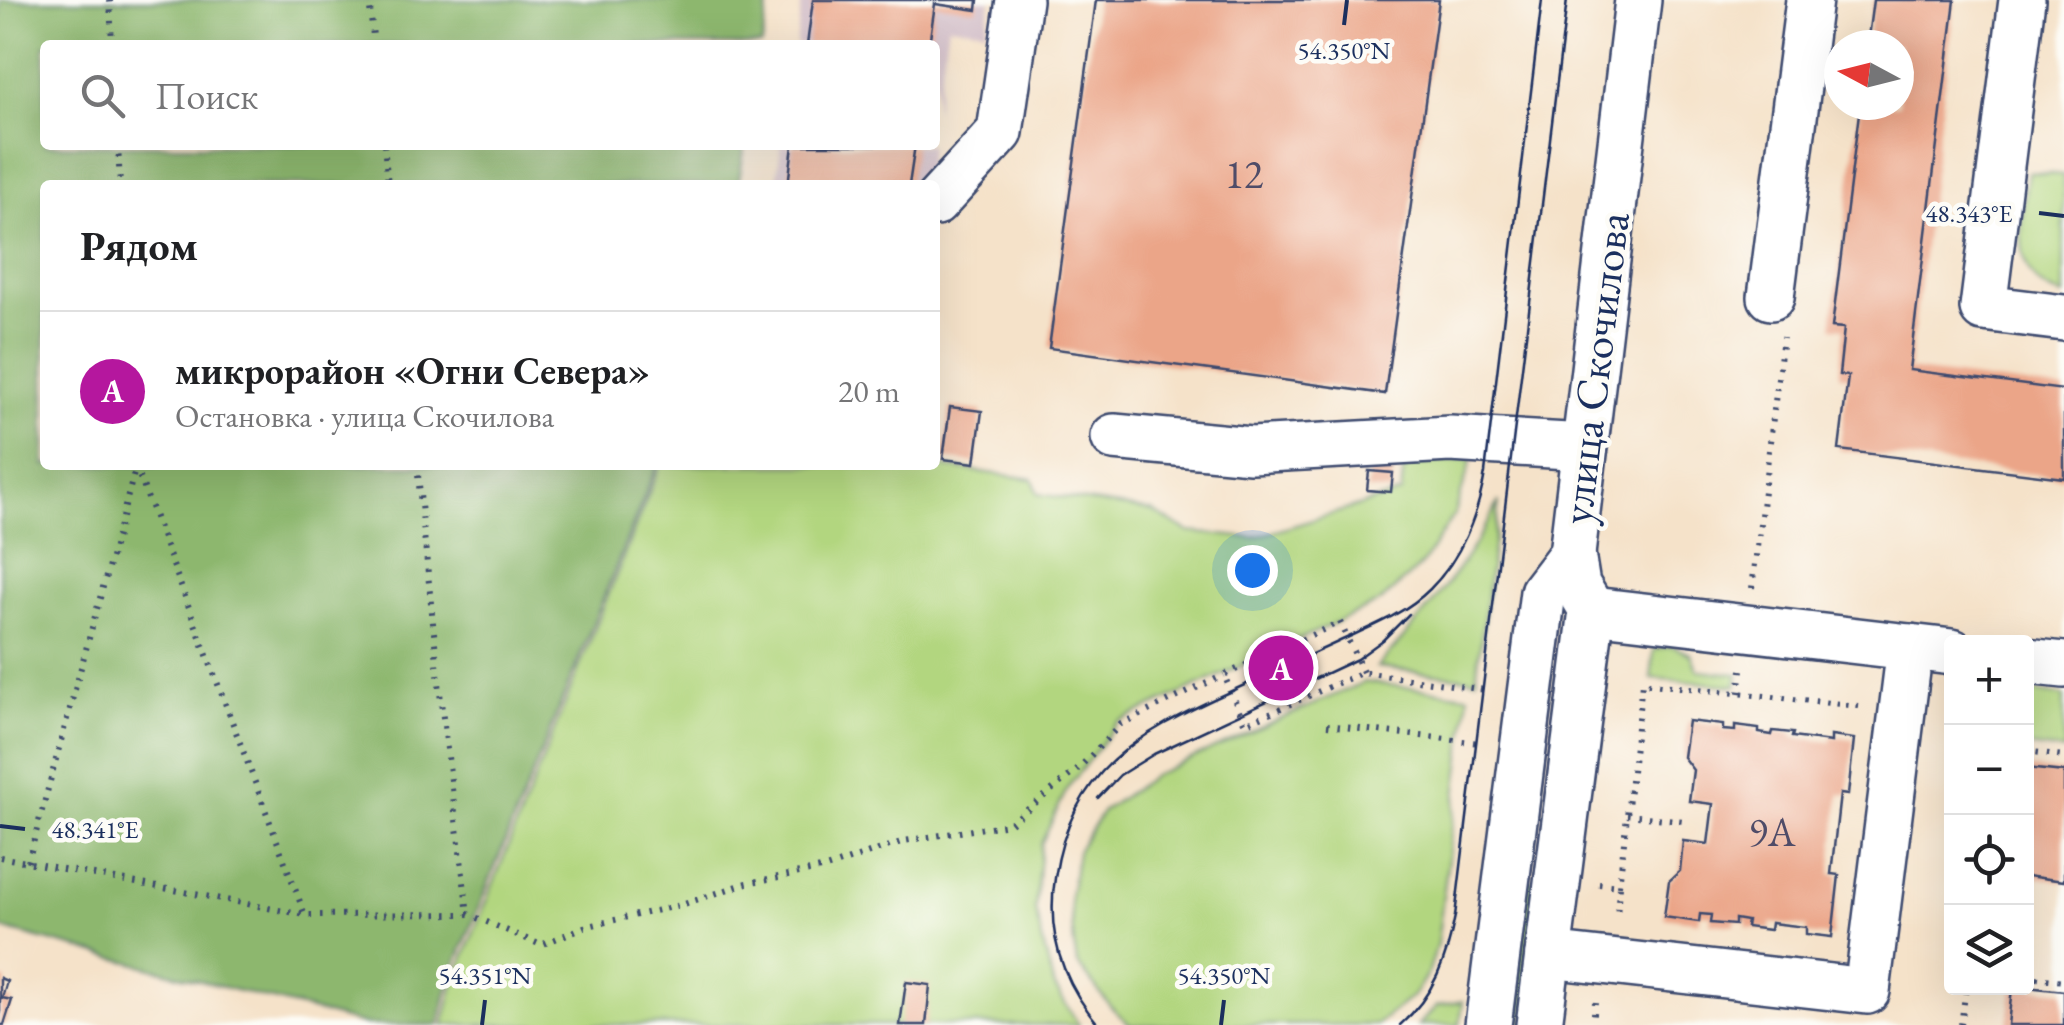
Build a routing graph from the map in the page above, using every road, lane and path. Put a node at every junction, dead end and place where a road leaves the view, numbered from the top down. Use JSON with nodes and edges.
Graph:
{"nodes":[{"id":1,"x":110,"y":0,"type":"edge"},
{"id":2,"x":369,"y":0,"type":"edge"},
{"id":3,"x":1019,"y":0,"type":"edge"},
{"id":4,"x":1638,"y":0,"type":"edge"},
{"id":5,"x":1809,"y":0,"type":"edge"},
{"id":6,"x":2022,"y":0,"type":"edge"},
{"id":7,"x":112,"y":40,"type":"edge"},
{"id":8,"x":373,"y":40,"type":"edge"},
{"id":9,"x":118,"y":150,"type":"edge"},
{"id":10,"x":384,"y":150,"type":"edge"},
{"id":11,"x":120,"y":180,"type":"edge"},
{"id":12,"x":388,"y":180,"type":"edge"},
{"id":13,"x":940,"y":198,"type":"edge"},
{"id":14,"x":1778,"y":316,"type":"joint"},
{"id":15,"x":2064,"y":318,"type":"edge"},
{"id":16,"x":1114,"y":437,"type":"dead end"},
{"id":17,"x":1584,"y":447,"type":"junction"},
{"id":18,"x":135,"y":470,"type":"edge"},
{"id":19,"x":138,"y":470,"type":"edge"},
{"id":20,"x":417,"y":470,"type":"edge"},
{"id":21,"x":1572,"y":554,"type":"junction"},
{"id":22,"x":1592,"y":610,"type":"junction"},
{"id":23,"x":1747,"y":629,"type":"junction"},
{"id":24,"x":1931,"y":650,"type":"edge"},
{"id":25,"x":2034,"y":662,"type":"edge"},
{"id":26,"x":2064,"y":666,"type":"edge"},
{"id":27,"x":1363,"y":672,"type":"junction"},
{"id":28,"x":1224,"y":675,"type":"junction"},
{"id":29,"x":1498,"y":692,"type":"dead end"},
{"id":30,"x":1739,"y":693,"type":"junction"},
{"id":31,"x":1872,"y":707,"type":"dead end"},
{"id":32,"x":1327,"y":725,"type":"dead end"},
{"id":33,"x":1491,"y":744,"type":"dead end"},
{"id":34,"x":2034,"y":753,"type":"edge"},
{"id":35,"x":2064,"y":756,"type":"edge"},
{"id":36,"x":1627,"y":814,"type":"junction"},
{"id":37,"x":1685,"y":821,"type":"dead end"},
{"id":38,"x":0,"y":857,"type":"edge"},
{"id":39,"x":28,"y":862,"type":"junction"},
{"id":40,"x":1619,"y":886,"type":"dead end"},
{"id":41,"x":468,"y":914,"type":"junction"},
{"id":42,"x":305,"y":916,"type":"junction"},
{"id":43,"x":1548,"y":955,"type":"junction"},
{"id":44,"x":2034,"y":977,"type":"edge"},
{"id":45,"x":2064,"y":981,"type":"edge"},
{"id":46,"x":1965,"y":995,"type":"edge"},
{"id":47,"x":1488,"y":1025,"type":"edge"},
{"id":48,"x":1540,"y":1025,"type":"edge"},
{"id":49,"x":1961,"y":1025,"type":"edge"}],
"edges":[{"from":1,"to":7,"type":"path"},
{"from":2,"to":8,"type":"path"},
{"from":3,"to":13,"type":"street"},
{"from":4,"to":17,"type":"street","name":"улица Скочилова"},
{"from":5,"to":14,"type":"street"},
{"from":6,"to":15,"type":"street"},
{"from":9,"to":11,"type":"path"},
{"from":10,"to":12,"type":"path"},
{"from":14,"to":23,"type":"path"},
{"from":16,"to":17,"type":"street"},
{"from":17,"to":21,"type":"street","name":"улица Скочилова"},
{"from":18,"to":39,"type":"path"},
{"from":19,"to":42,"type":"path"},
{"from":20,"to":41,"type":"path"},
{"from":21,"to":22,"type":"street"},
{"from":21,"to":47,"type":"street","name":"улица Скочилова"},
{"from":22,"to":23,"type":"street"},
{"from":22,"to":43,"type":"street"},
{"from":23,"to":24,"type":"street"},
{"from":23,"to":30,"type":"path"},
{"from":24,"to":43,"type":"street"},
{"from":25,"to":26,"type":"street"},
{"from":27,"to":28,"type":"path"},
{"from":27,"to":28,"type":"path"},
{"from":27,"to":29,"type":"path"},
{"from":28,"to":41,"type":"path"},
{"from":30,"to":31,"type":"path"},
{"from":30,"to":36,"type":"path"},
{"from":32,"to":33,"type":"path"},
{"from":34,"to":35,"type":"path"},
{"from":36,"to":37,"type":"path"},
{"from":36,"to":40,"type":"path"},
{"from":38,"to":39,"type":"path"},
{"from":39,"to":42,"type":"path"},
{"from":41,"to":42,"type":"path"},
{"from":43,"to":48,"type":"street"},
{"from":44,"to":45,"type":"path"},
{"from":46,"to":49,"type":"path"}]}
